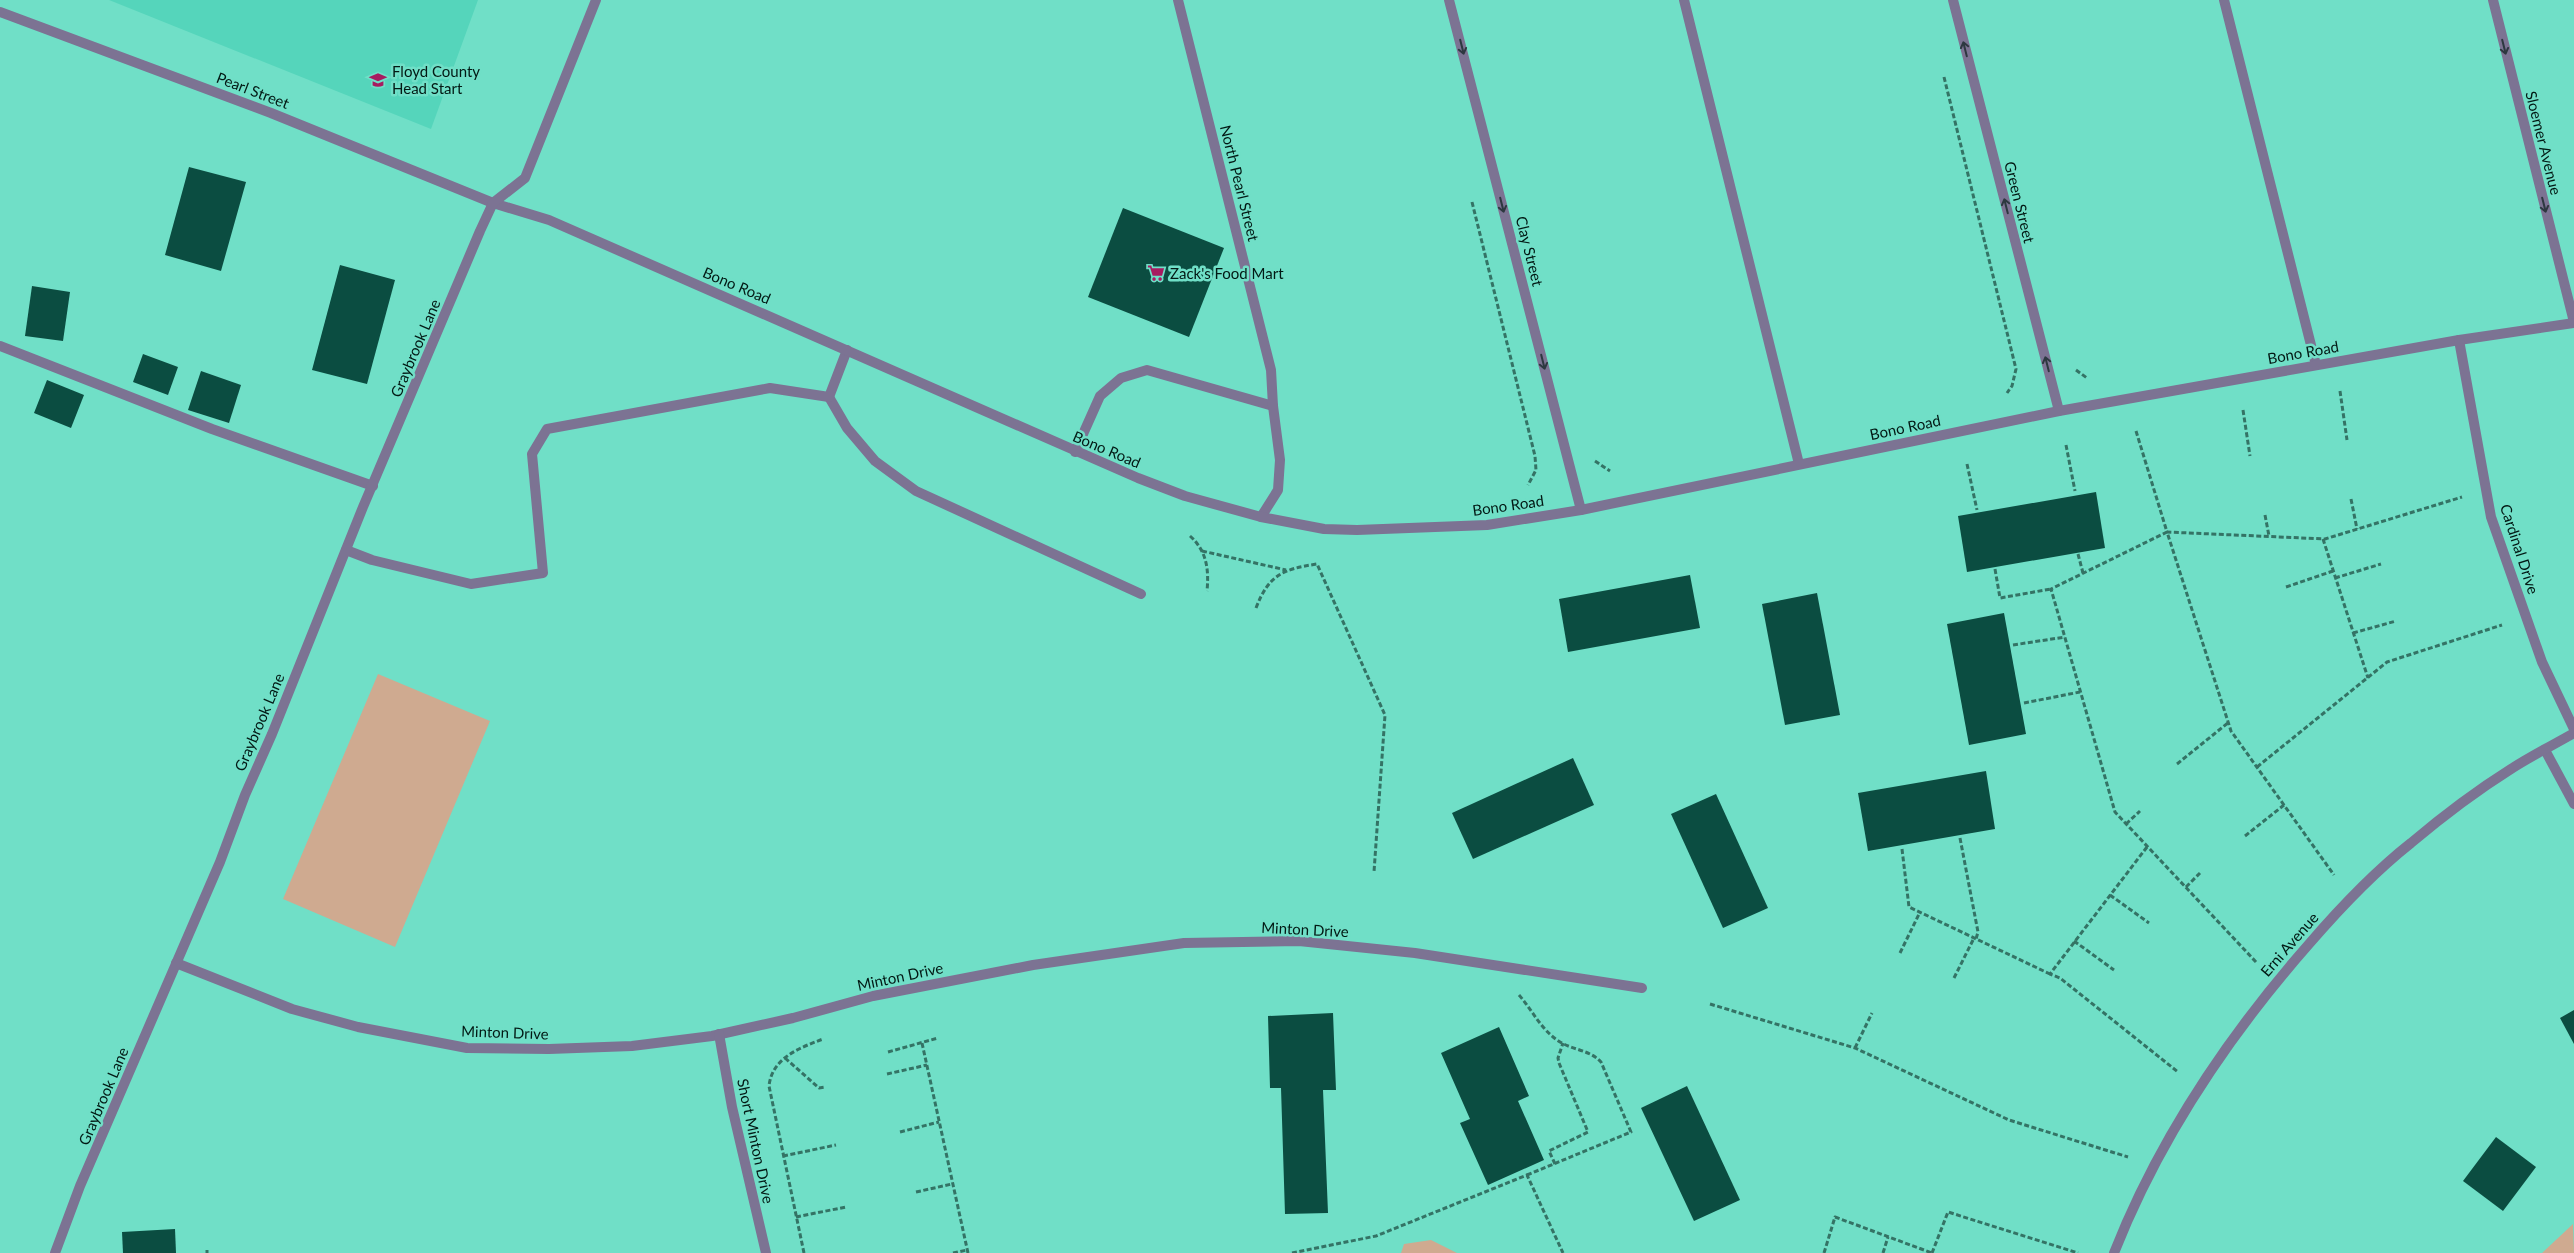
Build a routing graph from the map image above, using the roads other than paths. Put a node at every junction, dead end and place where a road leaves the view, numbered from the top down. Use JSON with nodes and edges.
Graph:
{"nodes":[{"id":1,"x":596,"y":0,"type":"edge"},
{"id":2,"x":1178,"y":0,"type":"edge"},
{"id":3,"x":1450,"y":0,"type":"edge"},
{"id":4,"x":1684,"y":0,"type":"edge"},
{"id":5,"x":1952,"y":0,"type":"edge"},
{"id":6,"x":2224,"y":0,"type":"edge"},
{"id":7,"x":2492,"y":0,"type":"edge"},
{"id":8,"x":0,"y":12,"type":"edge"},
{"id":9,"x":493,"y":203,"type":"junction"},
{"id":10,"x":2574,"y":322,"type":"edge"},
{"id":11,"x":2459,"y":340,"type":"junction"},
{"id":12,"x":0,"y":346,"type":"edge"},
{"id":13,"x":847,"y":350,"type":"junction"},
{"id":14,"x":2316,"y":365,"type":"junction"},
{"id":15,"x":829,"y":397,"type":"junction"},
{"id":16,"x":1273,"y":406,"type":"junction"},
{"id":17,"x":2059,"y":411,"type":"junction"},
{"id":18,"x":1075,"y":452,"type":"junction"},
{"id":19,"x":1799,"y":464,"type":"junction"},
{"id":20,"x":372,"y":486,"type":"junction"},
{"id":21,"x":1580,"y":510,"type":"junction"},
{"id":22,"x":1261,"y":518,"type":"junction"},
{"id":23,"x":346,"y":550,"type":"junction"},
{"id":24,"x":1141,"y":594,"type":"dead end"},
{"id":25,"x":2574,"y":729,"type":"edge"},
{"id":26,"x":2574,"y":734,"type":"edge"},
{"id":27,"x":2545,"y":750,"type":"junction"},
{"id":28,"x":2574,"y":804,"type":"edge"},
{"id":29,"x":176,"y":963,"type":"junction"},
{"id":30,"x":1642,"y":988,"type":"dead end"},
{"id":31,"x":718,"y":1034,"type":"junction"},
{"id":32,"x":55,"y":1253,"type":"edge"},
{"id":33,"x":766,"y":1253,"type":"edge"},
{"id":34,"x":2114,"y":1253,"type":"edge"}],
"edges":[{"from":1,"to":9,"type":"street"},
{"from":2,"to":16,"type":"street","name":"North Pearl Street"},
{"from":3,"to":21,"type":"street","name":"Clay Street","one_way":true},
{"from":4,"to":19,"type":"street"},
{"from":17,"to":5,"type":"street","name":"Green Street","one_way":true},
{"from":6,"to":14,"type":"street"},
{"from":7,"to":10,"type":"street","name":"Sloemer Avenue","one_way":true},
{"from":8,"to":9,"type":"street","name":"Pearl Street"},
{"from":9,"to":13,"type":"street","name":"Bono Road"},
{"from":9,"to":20,"type":"street","name":"Graybrook Lane"},
{"from":10,"to":11,"type":"street","name":"Bono Road"},
{"from":11,"to":14,"type":"street","name":"Bono Road"},
{"from":11,"to":25,"type":"street","name":"Cardinal Drive"},
{"from":12,"to":20,"type":"street"},
{"from":13,"to":15,"type":"street"},
{"from":13,"to":18,"type":"street","name":"Bono Road"},
{"from":14,"to":17,"type":"street","name":"Bono Road"},
{"from":15,"to":23,"type":"street"},
{"from":15,"to":24,"type":"street"},
{"from":16,"to":18,"type":"street"},
{"from":16,"to":22,"type":"street","name":"North Pearl Street"},
{"from":17,"to":19,"type":"street","name":"Bono Road"},
{"from":18,"to":22,"type":"street","name":"Bono Road"},
{"from":19,"to":21,"type":"street","name":"Bono Road"},
{"from":20,"to":23,"type":"street","name":"Graybrook Lane"},
{"from":21,"to":22,"type":"street","name":"Bono Road"},
{"from":23,"to":29,"type":"street","name":"Graybrook Lane"},
{"from":26,"to":27,"type":"street","name":"Erni Avenue"},
{"from":27,"to":28,"type":"street"},
{"from":27,"to":34,"type":"street","name":"Erni Avenue"},
{"from":29,"to":31,"type":"street","name":"Minton Drive"},
{"from":29,"to":32,"type":"street","name":"Graybrook Lane"},
{"from":30,"to":31,"type":"street","name":"Minton Drive"},
{"from":31,"to":33,"type":"street","name":"Short Minton Drive"}]}
